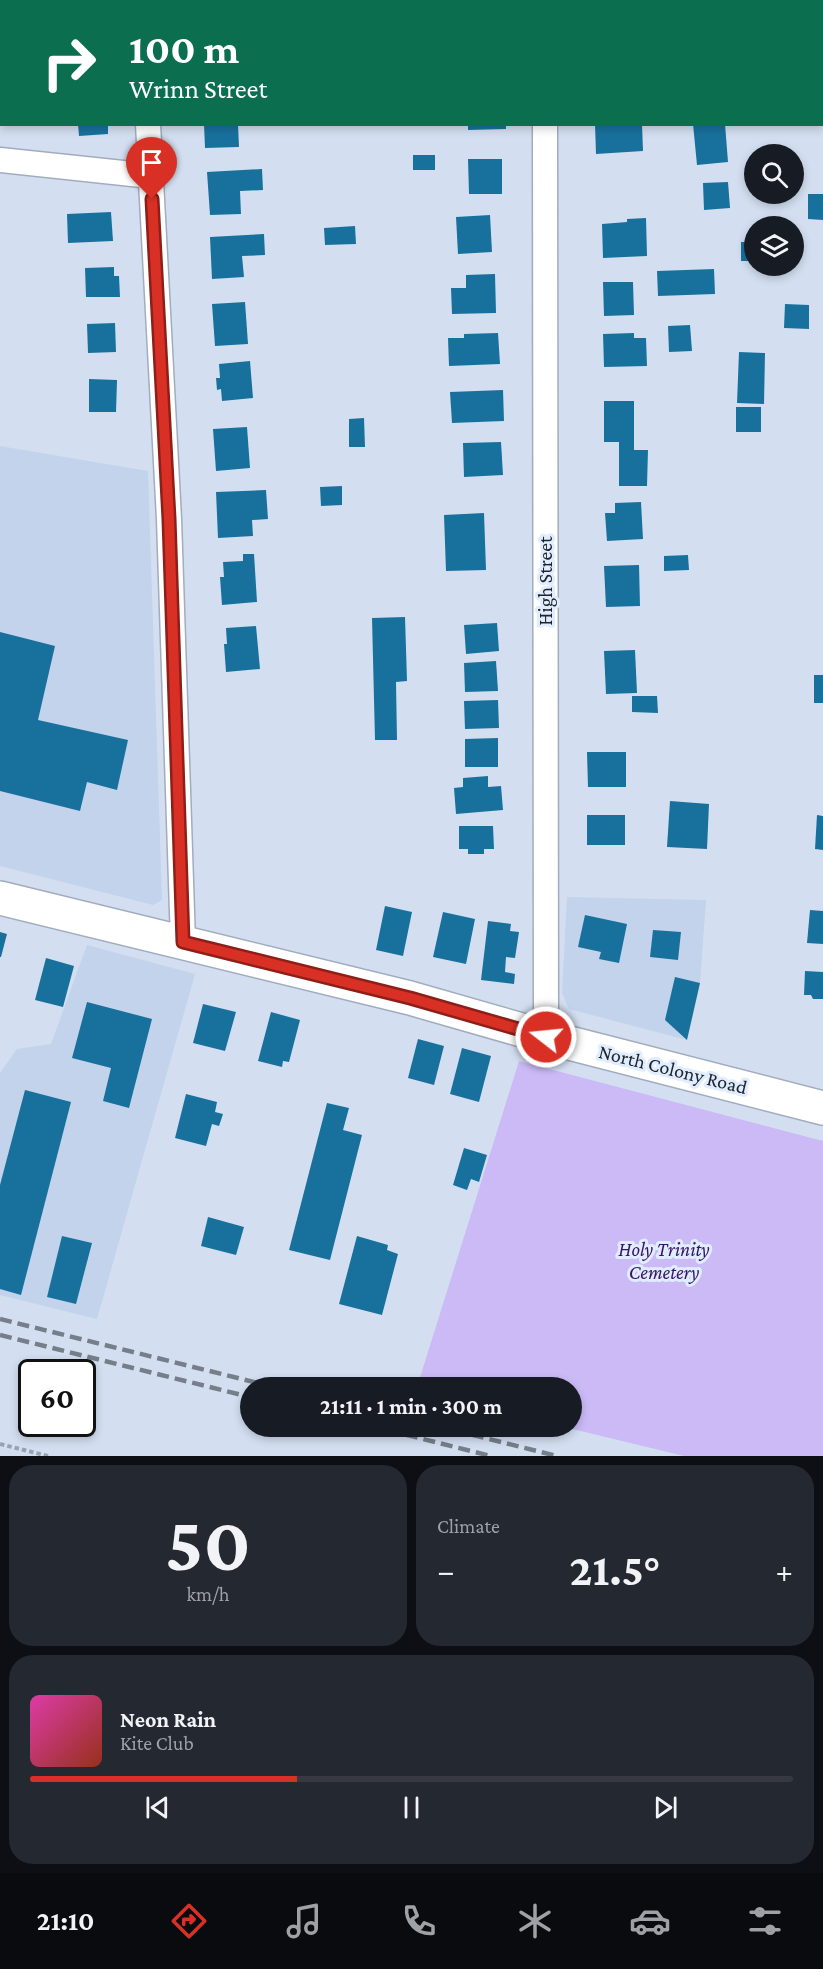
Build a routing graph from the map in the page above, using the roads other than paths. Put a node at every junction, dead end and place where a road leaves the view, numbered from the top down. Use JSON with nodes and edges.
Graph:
{"nodes":[{"id":1,"x":148,"y":126,"type":"edge"},
{"id":2,"x":545,"y":126,"type":"edge"},
{"id":3,"x":0,"y":160,"type":"edge"},
{"id":4,"x":151,"y":176,"type":"junction"},
{"id":5,"x":0,"y":898,"type":"edge"},
{"id":6,"x":183,"y":942,"type":"junction"},
{"id":7,"x":546,"y":1037,"type":"junction"},
{"id":8,"x":823,"y":1108,"type":"edge"}],
"edges":[{"from":1,"to":4,"type":"street"},
{"from":2,"to":7,"type":"street","name":"High Street"},
{"from":3,"to":4,"type":"street"},
{"from":4,"to":6,"type":"street"},
{"from":5,"to":6,"type":"main road","name":"North Colony Road"},
{"from":6,"to":7,"type":"main road","name":"North Colony Road"},
{"from":7,"to":8,"type":"main road","name":"North Colony Road"}]}
